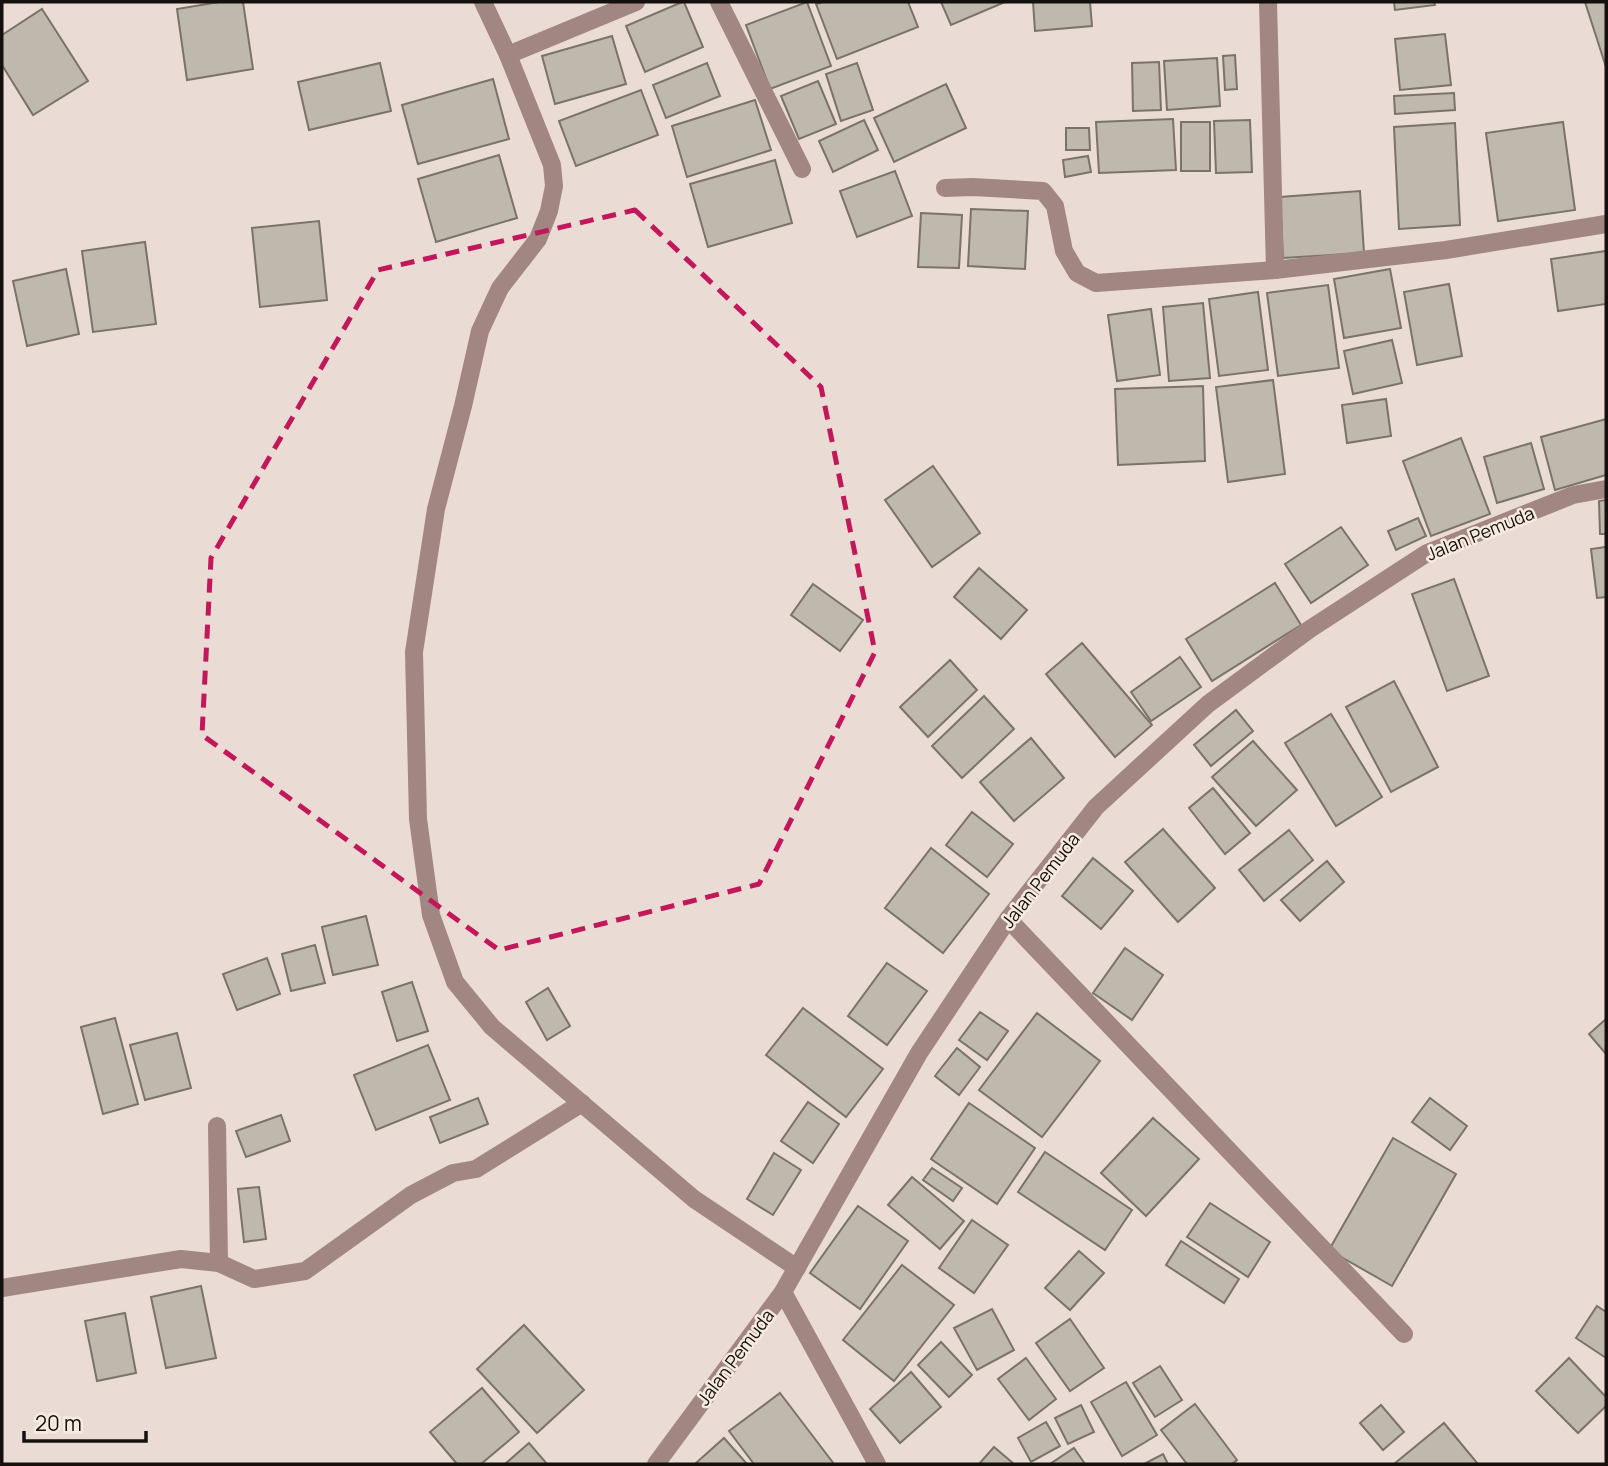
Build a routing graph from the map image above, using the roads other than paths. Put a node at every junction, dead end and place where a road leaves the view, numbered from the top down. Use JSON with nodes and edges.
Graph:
{"nodes":[{"id":1,"x":483,"y":2,"type":"edge"},
{"id":2,"x":636,"y":2,"type":"edge"},
{"id":3,"x":719,"y":2,"type":"edge"},
{"id":4,"x":1268,"y":2,"type":"edge"},
{"id":5,"x":508,"y":55,"type":"junction"},
{"id":6,"x":802,"y":170,"type":"dead end"},
{"id":7,"x":945,"y":188,"type":"dead end"},
{"id":8,"x":1606,"y":224,"type":"edge"},
{"id":9,"x":1275,"y":270,"type":"junction"},
{"id":10,"x":1606,"y":489,"type":"edge"},
{"id":11,"x":1008,"y":919,"type":"junction"},
{"id":12,"x":582,"y":1103,"type":"junction"},
{"id":13,"x":217,"y":1126,"type":"dead end"},
{"id":14,"x":219,"y":1263,"type":"junction"},
{"id":15,"x":797,"y":1268,"type":"junction"},
{"id":16,"x":2,"y":1288,"type":"edge"},
{"id":17,"x":783,"y":1292,"type":"junction"},
{"id":18,"x":1404,"y":1334,"type":"dead end"},
{"id":19,"x":656,"y":1464,"type":"edge"},
{"id":20,"x":877,"y":1464,"type":"edge"}],
"edges":[{"from":1,"to":5,"type":"street"},
{"from":2,"to":5,"type":"street"},
{"from":3,"to":6,"type":"street"},
{"from":4,"to":9,"type":"street"},
{"from":5,"to":12,"type":"street"},
{"from":7,"to":9,"type":"street"},
{"from":8,"to":9,"type":"street"},
{"from":10,"to":11,"type":"street","name":"Jalan Pemuda"},
{"from":11,"to":15,"type":"street","name":"Jalan Pemuda"},
{"from":11,"to":18,"type":"street"},
{"from":12,"to":14,"type":"street"},
{"from":12,"to":15,"type":"street"},
{"from":13,"to":14,"type":"street"},
{"from":14,"to":16,"type":"street"},
{"from":15,"to":17,"type":"street","name":"Jalan Pemuda"},
{"from":17,"to":19,"type":"street","name":"Jalan Pemuda"},
{"from":17,"to":20,"type":"street"}]}
